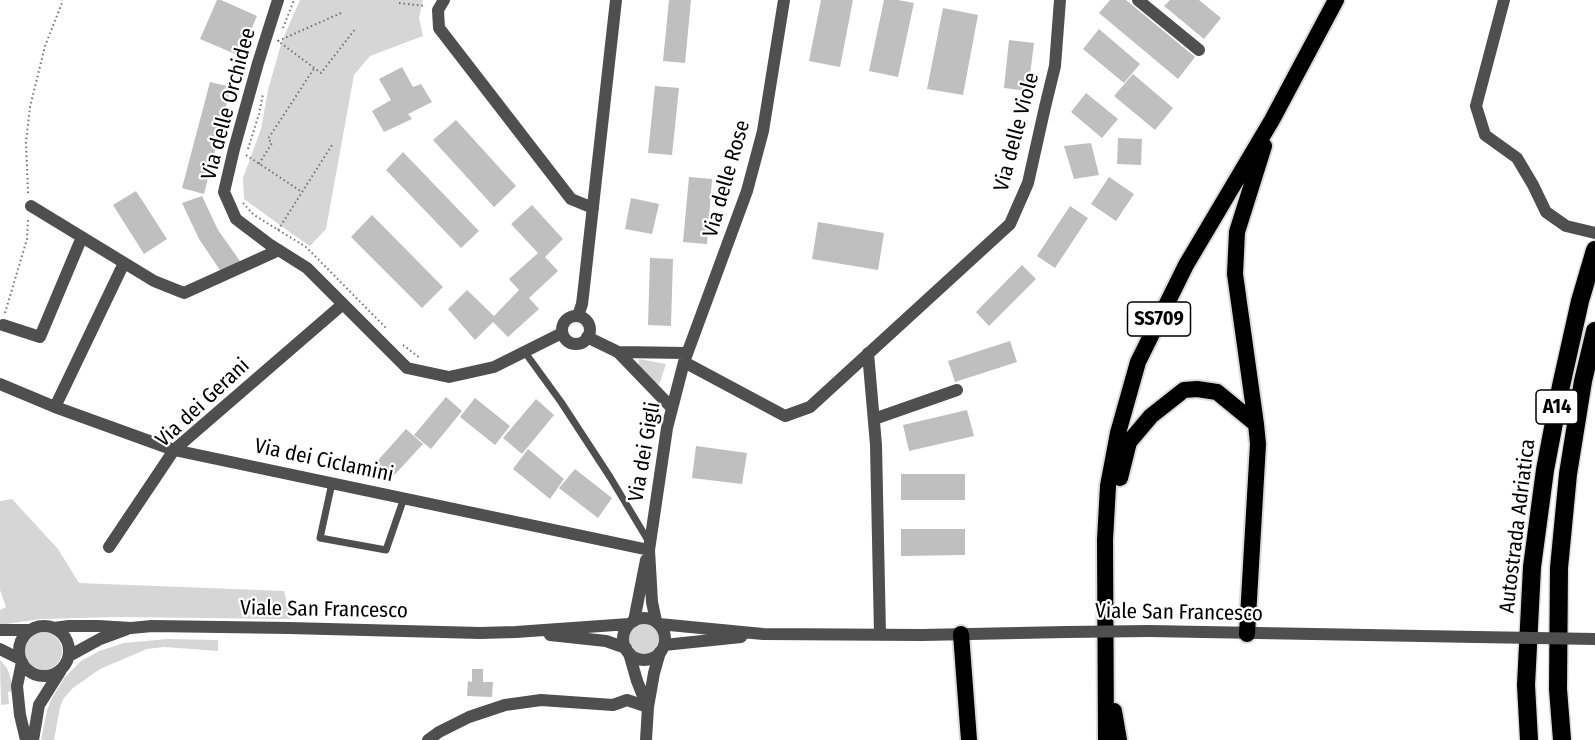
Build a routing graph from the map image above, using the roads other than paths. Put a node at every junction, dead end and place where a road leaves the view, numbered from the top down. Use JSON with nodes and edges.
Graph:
{"nodes":[{"id":1,"x":278,"y":0,"type":"edge"},
{"id":2,"x":444,"y":0,"type":"edge"},
{"id":3,"x":616,"y":0,"type":"edge"},
{"id":4,"x":784,"y":0,"type":"edge"},
{"id":5,"x":1060,"y":0,"type":"edge"},
{"id":6,"x":1138,"y":0,"type":"edge"},
{"id":7,"x":1336,"y":0,"type":"edge"},
{"id":8,"x":1504,"y":0,"type":"edge"},
{"id":9,"x":1199,"y":50,"type":"dead end"},
{"id":10,"x":1272,"y":120,"type":"junction"},
{"id":11,"x":29,"y":207,"type":"road end"},
{"id":12,"x":593,"y":208,"type":"junction"},
{"id":13,"x":1595,"y":233,"type":"edge"},
{"id":14,"x":82,"y":237,"type":"junction"},
{"id":15,"x":279,"y":250,"type":"junction"},
{"id":16,"x":1595,"y":250,"type":"edge"},
{"id":17,"x":124,"y":263,"type":"junction"},
{"id":18,"x":343,"y":304,"type":"junction"},
{"id":19,"x":578,"y":316,"type":"junction"},
{"id":20,"x":3,"y":325,"type":"road end"},
{"id":21,"x":1595,"y":331,"type":"edge"},
{"id":22,"x":562,"y":333,"type":"junction"},
{"id":23,"x":588,"y":337,"type":"junction"},
{"id":24,"x":524,"y":351,"type":"junction"},
{"id":25,"x":618,"y":352,"type":"junction"},
{"id":26,"x":868,"y":354,"type":"junction"},
{"id":27,"x":685,"y":357,"type":"junction"},
{"id":28,"x":0,"y":384,"type":"edge"},
{"id":29,"x":957,"y":390,"type":"dead end"},
{"id":30,"x":55,"y":407,"type":"junction"},
{"id":31,"x":672,"y":408,"type":"junction"},
{"id":32,"x":874,"y":419,"type":"junction"},
{"id":33,"x":1256,"y":423,"type":"junction"},
{"id":34,"x":174,"y":450,"type":"junction"},
{"id":35,"x":332,"y":483,"type":"junction"},
{"id":36,"x":404,"y":498,"type":"junction"},
{"id":37,"x":1105,"y":540,"type":"junction"},
{"id":38,"x":649,"y":546,"type":"junction"},
{"id":39,"x":109,"y":547,"type":"dead end"},
{"id":40,"x":631,"y":622,"type":"junction"},
{"id":41,"x":657,"y":623,"type":"junction"},
{"id":42,"x":54,"y":628,"type":"junction"},
{"id":43,"x":131,"y":628,"type":"junction"},
{"id":44,"x":0,"y":630,"type":"edge"},
{"id":45,"x":30,"y":630,"type":"junction"},
{"id":46,"x":516,"y":632,"type":"junction"},
{"id":47,"x":763,"y":634,"type":"junction"},
{"id":48,"x":880,"y":634,"type":"junction"},
{"id":49,"x":961,"y":634,"type":"junction"},
{"id":50,"x":1247,"y":634,"type":"junction"},
{"id":51,"x":1595,"y":639,"type":"edge"},
{"id":52,"x":0,"y":649,"type":"edge"},
{"id":53,"x":662,"y":649,"type":"junction"},
{"id":54,"x":628,"y":651,"type":"junction"},
{"id":55,"x":69,"y":656,"type":"junction"},
{"id":56,"x":21,"y":661,"type":"junction"},
{"id":57,"x":1106,"y":664,"type":"junction"},
{"id":58,"x":61,"y":670,"type":"junction"},
{"id":59,"x":648,"y":707,"type":"junction"},
{"id":60,"x":26,"y":740,"type":"edge"},
{"id":61,"x":33,"y":740,"type":"edge"},
{"id":62,"x":428,"y":740,"type":"edge"},
{"id":63,"x":646,"y":740,"type":"edge"},
{"id":64,"x":969,"y":740,"type":"edge"},
{"id":65,"x":1106,"y":740,"type":"edge"},
{"id":66,"x":1119,"y":740,"type":"edge"},
{"id":67,"x":1529,"y":740,"type":"edge"},
{"id":68,"x":1562,"y":740,"type":"edge"}],
"edges":[{"from":1,"to":15,"type":"street","name":"Via delle Orchidee"},
{"from":2,"to":12,"type":"street"},
{"from":3,"to":12,"type":"street"},
{"from":4,"to":27,"type":"street","name":"Via delle Rose"},
{"from":5,"to":26,"type":"street","name":"Via delle Viole"},
{"from":6,"to":9,"type":"street"},
{"from":7,"to":10,"type":"highway","number":"SS709"},
{"from":8,"to":13,"type":"street"},
{"from":10,"to":33,"type":"highway"},
{"from":10,"to":37,"type":"highway","number":"SS709"},
{"from":11,"to":14,"type":"street"},
{"from":12,"to":19,"type":"street"},
{"from":14,"to":17,"type":"street"},
{"from":14,"to":20,"type":"street"},
{"from":15,"to":17,"type":"street"},
{"from":15,"to":18,"type":"street","name":"Via delle Orchidee"},
{"from":16,"to":67,"type":"highway","name":"Autostrada Adriatica","number":"A14"},
{"from":17,"to":30,"type":"street"},
{"from":18,"to":24,"type":"street","name":"Via delle Orchidee"},
{"from":18,"to":34,"type":"street","name":"Via dei Gerani"},
{"from":19,"to":22,"type":"street","name":"Via delle Orchidee"},
{"from":19,"to":23,"type":"street"},
{"from":21,"to":68,"type":"highway","name":"Autostrada Adriatica","number":"A14"},
{"from":22,"to":23,"type":"street"},
{"from":22,"to":24,"type":"street","name":"Via delle Orchidee"},
{"from":23,"to":25,"type":"street"},
{"from":24,"to":38,"type":"lane"},
{"from":25,"to":27,"type":"street"},
{"from":25,"to":31,"type":"street"},
{"from":26,"to":27,"type":"street","name":"Via delle Viole"},
{"from":26,"to":32,"type":"street"},
{"from":27,"to":31,"type":"street","name":"Via dei Gigli"},
{"from":28,"to":30,"type":"street","name":"Via dei Ciclamini"},
{"from":29,"to":32,"type":"street"},
{"from":30,"to":34,"type":"street","name":"Via dei Ciclamini"},
{"from":31,"to":38,"type":"street","name":"Via dei Gigli"},
{"from":32,"to":48,"type":"street"},
{"from":33,"to":37,"type":"highway"},
{"from":33,"to":50,"type":"highway"},
{"from":34,"to":35,"type":"street","name":"Via dei Ciclamini"},
{"from":34,"to":39,"type":"street","name":"Via dei Gerani"},
{"from":35,"to":36,"type":"street","name":"Via dei Ciclamini"},
{"from":35,"to":36,"type":"lane"},
{"from":36,"to":38,"type":"street","name":"Via dei Ciclamini"},
{"from":37,"to":57,"type":"highway","number":"SS709"},
{"from":38,"to":40,"type":"street","name":"Via dei Gigli"},
{"from":38,"to":41,"type":"street","name":"Via dei Gigli"},
{"from":40,"to":41,"type":"street"},
{"from":40,"to":46,"type":"street","name":"Viale San Francesco"},
{"from":40,"to":54,"type":"street"},
{"from":41,"to":47,"type":"street","name":"Viale San Francesco"},
{"from":41,"to":53,"type":"street"},
{"from":42,"to":43,"type":"street","name":"Viale San Francesco"},
{"from":42,"to":45,"type":"street"},
{"from":42,"to":55,"type":"street"},
{"from":43,"to":46,"type":"street","name":"Viale San Francesco"},
{"from":43,"to":55,"type":"street","name":"Viale San Francesco"},
{"from":44,"to":45,"type":"street"},
{"from":45,"to":56,"type":"street"},
{"from":46,"to":54,"type":"street","name":"Viale San Francesco"},
{"from":47,"to":48,"type":"street","name":"Viale San Francesco"},
{"from":47,"to":53,"type":"street","name":"Viale San Francesco"},
{"from":48,"to":49,"type":"street","name":"Viale San Francesco"},
{"from":49,"to":50,"type":"street","name":"Viale San Francesco","bridge":true},
{"from":49,"to":64,"type":"highway"},
{"from":50,"to":51,"type":"street","name":"Viale San Francesco","bridge":true},
{"from":52,"to":56,"type":"street"},
{"from":53,"to":54,"type":"street"},
{"from":53,"to":59,"type":"street"},
{"from":54,"to":59,"type":"street"},
{"from":55,"to":58,"type":"street"},
{"from":56,"to":58,"type":"street"},
{"from":56,"to":60,"type":"street"},
{"from":57,"to":65,"type":"highway"},
{"from":57,"to":66,"type":"highway","number":"SS709"},
{"from":58,"to":61,"type":"street"},
{"from":59,"to":62,"type":"street"},
{"from":59,"to":63,"type":"street"}]}
